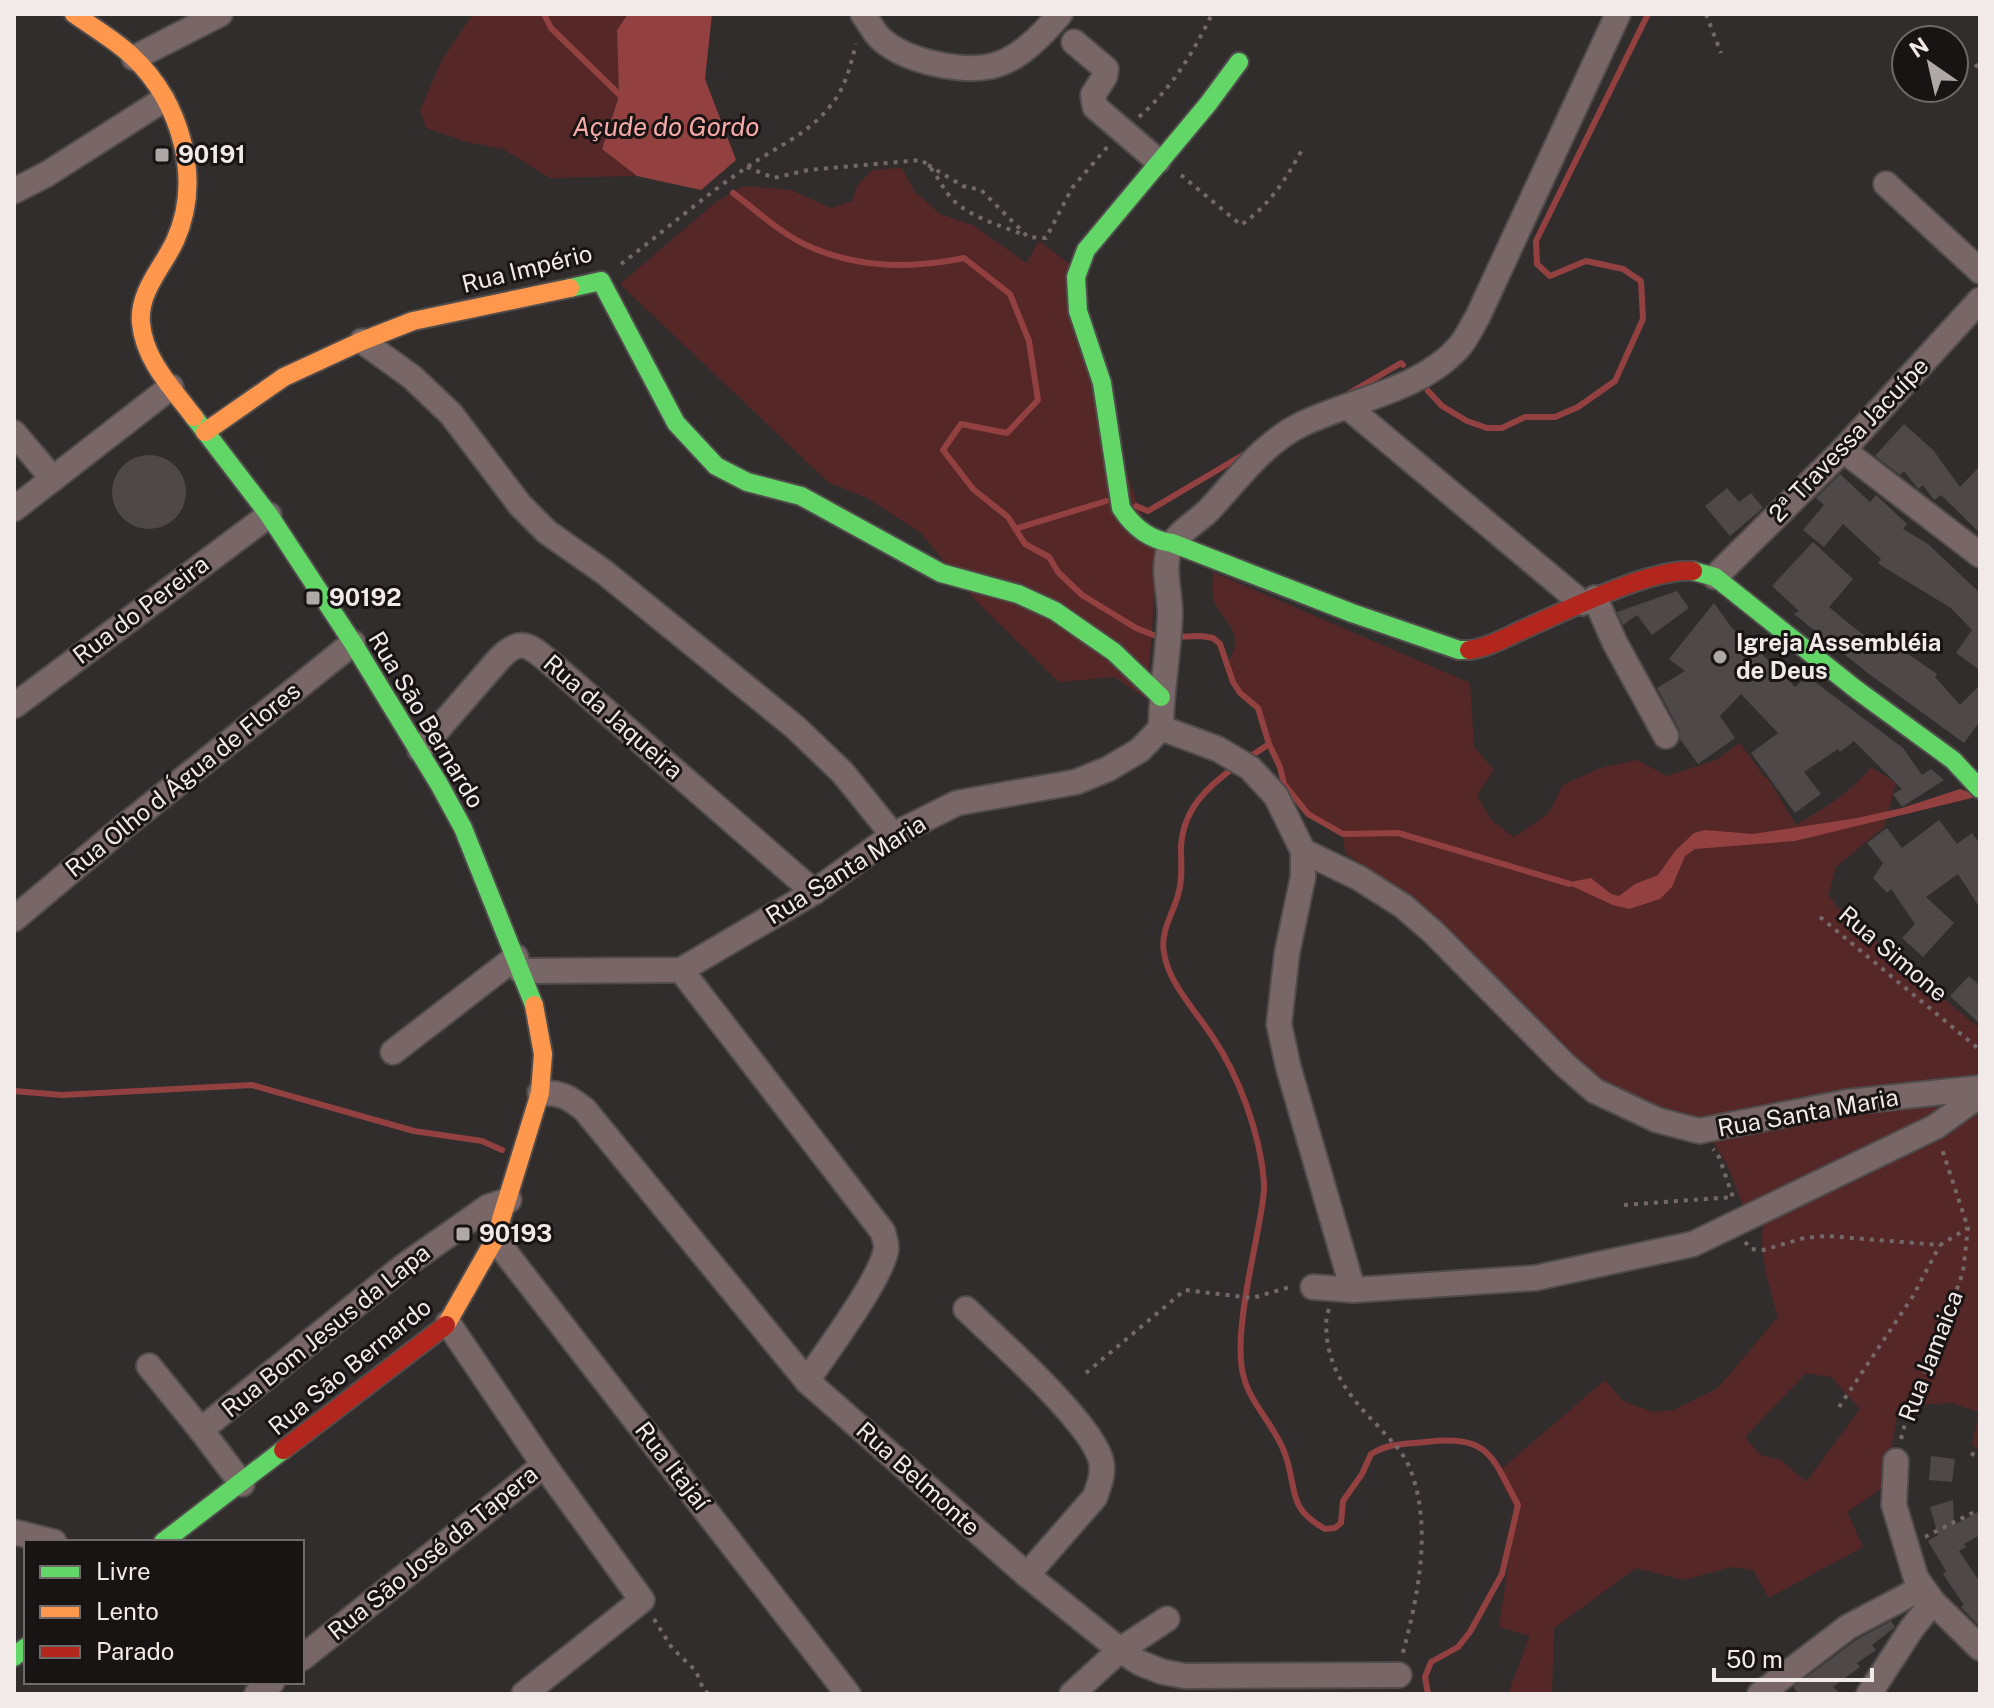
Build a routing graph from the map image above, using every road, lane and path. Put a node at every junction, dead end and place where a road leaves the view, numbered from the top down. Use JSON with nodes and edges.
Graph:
{"nodes":[{"id":1,"x":74,"y":14,"type":"edge"},
{"id":2,"x":220,"y":14,"type":"edge"},
{"id":3,"x":1060,"y":14,"type":"edge"},
{"id":4,"x":1212,"y":14,"type":"edge"},
{"id":5,"x":1618,"y":14,"type":"edge"},
{"id":6,"x":1706,"y":14,"type":"edge"},
{"id":7,"x":861,"y":25,"type":"edge"},
{"id":8,"x":1074,"y":42,"type":"dead end"},
{"id":9,"x":1721,"y":53,"type":"dead end"},
{"id":10,"x":134,"y":58,"type":"junction"},
{"id":11,"x":1239,"y":62,"type":"dead end"},
{"id":12,"x":1980,"y":63,"type":"edge"},
{"id":13,"x":1975,"y":67,"type":"dead end"},
{"id":14,"x":163,"y":100,"type":"junction"},
{"id":15,"x":1122,"y":131,"type":"junction"},
{"id":16,"x":1303,"y":148,"type":"dead end"},
{"id":17,"x":1158,"y":161,"type":"junction"},
{"id":18,"x":928,"y":165,"type":"junction"},
{"id":19,"x":747,"y":167,"type":"junction"},
{"id":20,"x":1886,"y":184,"type":"dead end"},
{"id":21,"x":14,"y":191,"type":"edge"},
{"id":22,"x":1028,"y":237,"type":"junction"},
{"id":23,"x":1980,"y":271,"type":"edge"},
{"id":24,"x":601,"y":281,"type":"junction"},
{"id":25,"x":1980,"y":300,"type":"edge"},
{"id":26,"x":362,"y":341,"type":"junction"},
{"id":27,"x":171,"y":387,"type":"junction"},
{"id":28,"x":1349,"y":408,"type":"junction"},
{"id":29,"x":205,"y":432,"type":"junction"},
{"id":30,"x":14,"y":433,"type":"edge"},
{"id":31,"x":1843,"y":450,"type":"junction"},
{"id":32,"x":53,"y":479,"type":"junction"},
{"id":33,"x":14,"y":509,"type":"edge"},
{"id":34,"x":269,"y":515,"type":"junction"},
{"id":35,"x":1172,"y":543,"type":"junction"},
{"id":36,"x":1980,"y":555,"type":"edge"},
{"id":37,"x":1715,"y":577,"type":"junction"},
{"id":38,"x":1589,"y":600,"type":"junction"},
{"id":39,"x":353,"y":643,"type":"junction"},
{"id":40,"x":1161,"y":697,"type":"junction"},
{"id":41,"x":14,"y":706,"type":"edge"},
{"id":42,"x":1161,"y":728,"type":"junction"},
{"id":43,"x":1666,"y":736,"type":"dead end"},
{"id":44,"x":420,"y":750,"type":"junction"},
{"id":45,"x":1976,"y":784,"type":"edge"},
{"id":46,"x":893,"y":835,"type":"junction"},
{"id":47,"x":1303,"y":851,"type":"junction"},
{"id":48,"x":814,"y":892,"type":"junction"},
{"id":49,"x":1820,"y":917,"type":"dead end"},
{"id":50,"x":14,"y":919,"type":"edge"},
{"id":51,"x":519,"y":964,"type":"junction"},
{"id":52,"x":681,"y":970,"type":"junction"},
{"id":53,"x":1980,"y":1050,"type":"edge"},
{"id":54,"x":393,"y":1052,"type":"dead end"},
{"id":55,"x":1980,"y":1088,"type":"edge"},
{"id":56,"x":540,"y":1093,"type":"junction"},
{"id":57,"x":1980,"y":1095,"type":"edge"},
{"id":58,"x":1935,"y":1127,"type":"junction"},
{"id":59,"x":1699,"y":1131,"type":"junction"},
{"id":60,"x":509,"y":1200,"type":"junction"},
{"id":61,"x":1624,"y":1205,"type":"dead end"},
{"id":62,"x":1742,"y":1221,"type":"junction"},
{"id":63,"x":1968,"y":1228,"type":"junction"},
{"id":64,"x":495,"y":1239,"type":"junction"},
{"id":65,"x":1940,"y":1245,"type":"junction"},
{"id":66,"x":1334,"y":1289,"type":"junction"},
{"id":67,"x":966,"y":1309,"type":"dead end"},
{"id":68,"x":448,"y":1323,"type":"junction"},
{"id":69,"x":149,"y":1366,"type":"dead end"},
{"id":70,"x":1086,"y":1373,"type":"dead end"},
{"id":71,"x":807,"y":1381,"type":"junction"},
{"id":72,"x":1839,"y":1407,"type":"dead end"},
{"id":73,"x":201,"y":1430,"type":"junction"},
{"id":74,"x":1971,"y":1453,"type":"dead end"},
{"id":75,"x":1980,"y":1459,"type":"edge"},
{"id":76,"x":1896,"y":1461,"type":"joint"},
{"id":77,"x":544,"y":1465,"type":"junction"},
{"id":78,"x":242,"y":1484,"type":"junction"},
{"id":79,"x":1980,"y":1509,"type":"edge"},
{"id":80,"x":14,"y":1532,"type":"edge"},
{"id":81,"x":46,"y":1540,"type":"edge"},
{"id":82,"x":166,"y":1540,"type":"edge"},
{"id":83,"x":1905,"y":1547,"type":"junction"},
{"id":84,"x":1027,"y":1575,"type":"junction"},
{"id":85,"x":1928,"y":1595,"type":"junction"},
{"id":86,"x":642,"y":1600,"type":"junction"},
{"id":87,"x":1167,"y":1619,"type":"dead end"},
{"id":88,"x":1980,"y":1648,"type":"edge"},
{"id":89,"x":1120,"y":1650,"type":"junction"},
{"id":90,"x":304,"y":1656,"type":"edge"},
{"id":91,"x":1399,"y":1675,"type":"joint"},
{"id":92,"x":524,"y":1694,"type":"edge"},
{"id":93,"x":710,"y":1694,"type":"edge"},
{"id":94,"x":848,"y":1694,"type":"edge"},
{"id":95,"x":1072,"y":1694,"type":"edge"},
{"id":96,"x":1760,"y":1694,"type":"edge"},
{"id":97,"x":1869,"y":1694,"type":"edge"}],
"edges":[{"from":1,"to":10,"type":"street","name":"Rua São Bernardo"},
{"from":2,"to":10,"type":"street"},
{"from":3,"to":7,"type":"street"},
{"from":4,"to":15,"type":"path"},
{"from":5,"to":28,"type":"street"},
{"from":6,"to":9,"type":"path"},
{"from":7,"to":19,"type":"path","name":"Rua Império"},
{"from":8,"to":15,"type":"street"},
{"from":10,"to":14,"type":"street","name":"Rua São Bernardo"},
{"from":11,"to":17,"type":"street"},
{"from":12,"to":13,"type":"path"},
{"from":14,"to":21,"type":"street"},
{"from":14,"to":27,"type":"street","name":"Rua São Bernardo"},
{"from":15,"to":17,"type":"street"},
{"from":15,"to":22,"type":"path"},
{"from":16,"to":17,"type":"path"},
{"from":17,"to":35,"type":"street"},
{"from":18,"to":19,"type":"path"},
{"from":18,"to":22,"type":"path"},
{"from":18,"to":22,"type":"path"},
{"from":19,"to":24,"type":"path","name":"Rua Império"},
{"from":20,"to":23,"type":"street"},
{"from":24,"to":26,"type":"street","name":"Rua Império"},
{"from":24,"to":40,"type":"street"},
{"from":25,"to":31,"type":"street","name":"2ª Travessa Jacuípe"},
{"from":26,"to":29,"type":"street","name":"Rua Império"},
{"from":26,"to":46,"type":"street"},
{"from":27,"to":29,"type":"street","name":"Rua São Bernardo"},
{"from":27,"to":32,"type":"street"},
{"from":28,"to":35,"type":"street"},
{"from":28,"to":38,"type":"street"},
{"from":29,"to":34,"type":"street","name":"Rua São Bernardo"},
{"from":30,"to":32,"type":"street"},
{"from":31,"to":36,"type":"street"},
{"from":31,"to":37,"type":"street","name":"2ª Travessa Jacuípe"},
{"from":32,"to":33,"type":"street"},
{"from":34,"to":39,"type":"street","name":"Rua São Bernardo"},
{"from":34,"to":41,"type":"street","name":"Rua do Pereira"},
{"from":35,"to":38,"type":"street"},
{"from":35,"to":40,"type":"street"},
{"from":37,"to":38,"type":"street"},
{"from":37,"to":45,"type":"street"},
{"from":38,"to":43,"type":"street"},
{"from":39,"to":44,"type":"street","name":"Rua São Bernardo"},
{"from":39,"to":50,"type":"street","name":"Rua Olho d Água de Flores"},
{"from":40,"to":42,"type":"street"},
{"from":42,"to":46,"type":"street","name":"Rua Santa Maria"},
{"from":42,"to":47,"type":"street"},
{"from":44,"to":48,"type":"street","name":"Rua da Jaqueira"},
{"from":44,"to":51,"type":"street","name":"Rua São Bernardo"},
{"from":46,"to":48,"type":"street","name":"Rua Santa Maria"},
{"from":47,"to":59,"type":"street","name":"Rua Santa Maria"},
{"from":47,"to":66,"type":"street"},
{"from":48,"to":52,"type":"street","name":"Rua Santa Maria"},
{"from":49,"to":53,"type":"path","name":"Rua Simone"},
{"from":51,"to":52,"type":"street"},
{"from":51,"to":54,"type":"street"},
{"from":51,"to":56,"type":"street","name":"Rua São Bernardo"},
{"from":52,"to":71,"type":"street"},
{"from":55,"to":59,"type":"street","name":"Rua Santa Maria"},
{"from":56,"to":60,"type":"street","name":"Rua São Bernardo"},
{"from":56,"to":71,"type":"street","name":"Rua Belmonte"},
{"from":57,"to":58,"type":"street"},
{"from":58,"to":62,"type":"street"},
{"from":58,"to":63,"type":"path"},
{"from":59,"to":61,"type":"path"},
{"from":60,"to":64,"type":"street","name":"Rua São Bernardo"},
{"from":60,"to":73,"type":"street","name":"Rua Bom Jesus da Lapa"},
{"from":62,"to":65,"type":"path"},
{"from":62,"to":66,"type":"street"},
{"from":63,"to":65,"type":"path"},
{"from":63,"to":76,"type":"path","name":"Rua Jamaica"},
{"from":64,"to":68,"type":"street","name":"Rua São Bernardo"},
{"from":64,"to":94,"type":"street","name":"Rua Itajaí"},
{"from":65,"to":72,"type":"path"},
{"from":66,"to":70,"type":"path"},
{"from":66,"to":91,"type":"path"},
{"from":67,"to":84,"type":"street"},
{"from":68,"to":77,"type":"street","name":"Rua São José da Tapera"},
{"from":68,"to":78,"type":"street","name":"Rua São Bernardo"},
{"from":69,"to":73,"type":"street"},
{"from":71,"to":84,"type":"street","name":"Rua Belmonte"},
{"from":73,"to":78,"type":"street","name":"Rua Bom Jesus da Lapa"},
{"from":74,"to":75,"type":"path"},
{"from":76,"to":83,"type":"street"},
{"from":77,"to":86,"type":"street"},
{"from":77,"to":90,"type":"street","name":"Rua São José da Tapera"},
{"from":78,"to":82,"type":"street","name":"Rua São Bernardo"},
{"from":79,"to":83,"type":"path"},
{"from":80,"to":81,"type":"street"},
{"from":83,"to":85,"type":"street"},
{"from":84,"to":89,"type":"street","name":"Rua Belmonte"},
{"from":85,"to":88,"type":"street"},
{"from":85,"to":96,"type":"street"},
{"from":85,"to":97,"type":"street"},
{"from":86,"to":92,"type":"street"},
{"from":86,"to":93,"type":"path"},
{"from":87,"to":89,"type":"street"},
{"from":89,"to":91,"type":"street","name":"Rua Belmonte"},
{"from":89,"to":95,"type":"street"}]}
